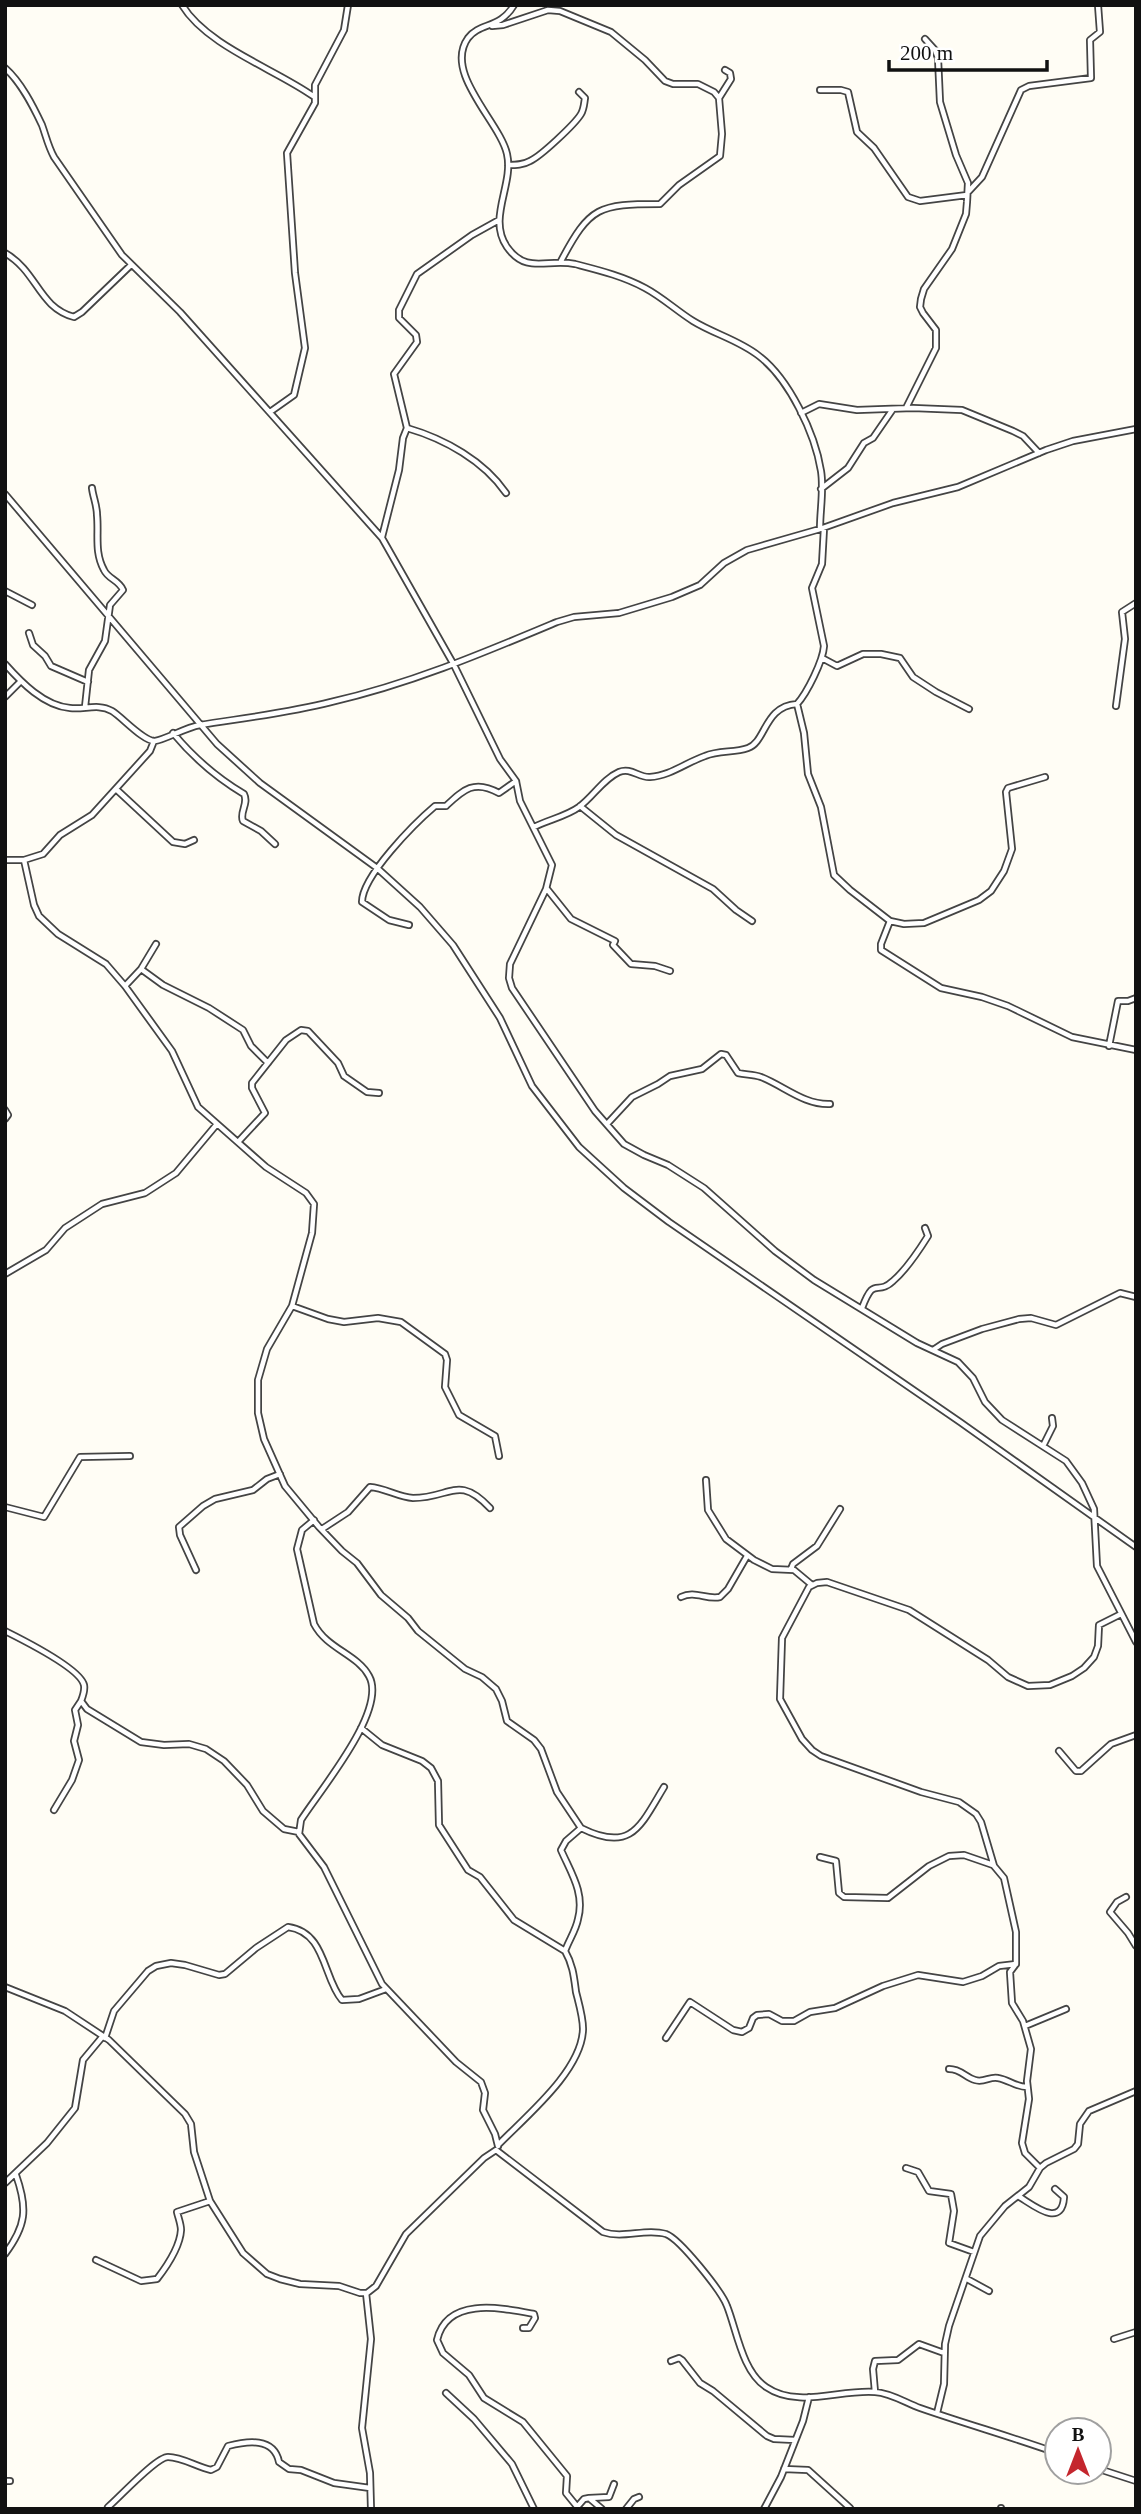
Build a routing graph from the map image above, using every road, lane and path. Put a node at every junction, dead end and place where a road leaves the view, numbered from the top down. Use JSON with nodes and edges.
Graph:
{"nodes":[{"id":1,"x":182,"y":5,"type":"edge"},
{"id":2,"x":348,"y":5,"type":"edge"},
{"id":3,"x":514,"y":5,"type":"edge"},
{"id":4,"x":1098,"y":5,"type":"edge"},
{"id":5,"x":491,"y":26,"type":"junction"},
{"id":6,"x":925,"y":39,"type":"dead end"},
{"id":7,"x":5,"y":68,"type":"edge"},
{"id":8,"x":725,"y":69,"type":"dead end"},
{"id":9,"x":820,"y":90,"type":"dead end"},
{"id":10,"x":579,"y":92,"type":"dead end"},
{"id":11,"x":314,"y":97,"type":"junction"},
{"id":12,"x":719,"y":98,"type":"junction"},
{"id":13,"x":508,"y":165,"type":"junction"},
{"id":14,"x":968,"y":193,"type":"junction"},
{"id":15,"x":499,"y":219,"type":"junction"},
{"id":16,"x":5,"y":253,"type":"edge"},
{"id":17,"x":561,"y":261,"type":"junction"},
{"id":18,"x":131,"y":265,"type":"junction"},
{"id":19,"x":906,"y":408,"type":"junction"},
{"id":20,"x":893,"y":409,"type":"junction"},
{"id":21,"x":270,"y":412,"type":"junction"},
{"id":22,"x":801,"y":413,"type":"junction"},
{"id":23,"x":407,"y":428,"type":"junction"},
{"id":24,"x":1136,"y":429,"type":"edge"},
{"id":25,"x":1040,"y":453,"type":"junction"},
{"id":26,"x":92,"y":488,"type":"dead end"},
{"id":27,"x":821,"y":490,"type":"junction"},
{"id":28,"x":506,"y":493,"type":"dead end"},
{"id":29,"x":5,"y":494,"type":"edge"},
{"id":30,"x":822,"y":528,"type":"junction"},
{"id":31,"x":382,"y":538,"type":"junction"},
{"id":32,"x":5,"y":592,"type":"edge"},
{"id":33,"x":1136,"y":603,"type":"edge"},
{"id":34,"x":32,"y":605,"type":"dead end"},
{"id":35,"x":108,"y":615,"type":"junction"},
{"id":36,"x":29,"y":633,"type":"dead end"},
{"id":37,"x":822,"y":658,"type":"junction"},
{"id":38,"x":5,"y":664,"type":"edge"},
{"id":39,"x":454,"y":665,"type":"junction"},
{"id":40,"x":21,"y":681,"type":"junction"},
{"id":41,"x":88,"y":682,"type":"junction"},
{"id":42,"x":5,"y":697,"type":"edge"},
{"id":43,"x":797,"y":704,"type":"junction"},
{"id":44,"x":1116,"y":706,"type":"dead end"},
{"id":45,"x":85,"y":708,"type":"junction"},
{"id":46,"x":970,"y":709,"type":"dead end"},
{"id":47,"x":200,"y":725,"type":"junction"},
{"id":48,"x":173,"y":733,"type":"junction"},
{"id":49,"x":154,"y":741,"type":"junction"},
{"id":50,"x":1045,"y":777,"type":"dead end"},
{"id":51,"x":516,"y":780,"type":"junction"},
{"id":52,"x":117,"y":790,"type":"junction"},
{"id":53,"x":580,"y":806,"type":"junction"},
{"id":54,"x":534,"y":827,"type":"junction"},
{"id":55,"x":194,"y":840,"type":"dead end"},
{"id":56,"x":275,"y":844,"type":"dead end"},
{"id":57,"x":5,"y":860,"type":"edge"},
{"id":58,"x":24,"y":860,"type":"junction"},
{"id":59,"x":377,"y":868,"type":"junction"},
{"id":60,"x":546,"y":889,"type":"junction"},
{"id":61,"x":752,"y":921,"type":"dead end"},
{"id":62,"x":890,"y":921,"type":"junction"},
{"id":63,"x":408,"y":925,"type":"dead end"},
{"id":64,"x":156,"y":944,"type":"dead end"},
{"id":65,"x":141,"y":969,"type":"junction"},
{"id":66,"x":670,"y":971,"type":"dead end"},
{"id":67,"x":125,"y":986,"type":"junction"},
{"id":68,"x":1136,"y":998,"type":"edge"},
{"id":69,"x":1109,"y":1046,"type":"junction"},
{"id":70,"x":1136,"y":1050,"type":"edge"},
{"id":71,"x":268,"y":1063,"type":"junction"},
{"id":72,"x":379,"y":1093,"type":"dead end"},
{"id":73,"x":830,"y":1104,"type":"dead end"},
{"id":74,"x":5,"y":1110,"type":"edge"},
{"id":75,"x":5,"y":1119,"type":"edge"},
{"id":76,"x":217,"y":1124,"type":"junction"},
{"id":77,"x":607,"y":1124,"type":"junction"},
{"id":78,"x":238,"y":1142,"type":"junction"},
{"id":79,"x":925,"y":1228,"type":"dead end"},
{"id":80,"x":5,"y":1273,"type":"edge"},
{"id":81,"x":1136,"y":1297,"type":"edge"},
{"id":82,"x":292,"y":1306,"type":"junction"},
{"id":83,"x":862,"y":1308,"type":"junction"},
{"id":84,"x":933,"y":1350,"type":"junction"},
{"id":85,"x":1052,"y":1418,"type":"dead end"},
{"id":86,"x":1043,"y":1446,"type":"junction"},
{"id":87,"x":130,"y":1456,"type":"dead end"},
{"id":88,"x":499,"y":1456,"type":"dead end"},
{"id":89,"x":280,"y":1474,"type":"junction"},
{"id":90,"x":706,"y":1480,"type":"dead end"},
{"id":91,"x":5,"y":1507,"type":"edge"},
{"id":92,"x":490,"y":1508,"type":"dead end"},
{"id":93,"x":839,"y":1509,"type":"dead end"},
{"id":94,"x":1094,"y":1516,"type":"junction"},
{"id":95,"x":314,"y":1520,"type":"junction"},
{"id":96,"x":322,"y":1529,"type":"junction"},
{"id":97,"x":1136,"y":1547,"type":"edge"},
{"id":98,"x":747,"y":1556,"type":"junction"},
{"id":99,"x":791,"y":1569,"type":"junction"},
{"id":100,"x":196,"y":1570,"type":"dead end"},
{"id":101,"x":813,"y":1585,"type":"junction"},
{"id":102,"x":681,"y":1597,"type":"dead end"},
{"id":103,"x":1121,"y":1614,"type":"junction"},
{"id":104,"x":5,"y":1631,"type":"edge"},
{"id":105,"x":1136,"y":1642,"type":"edge"},
{"id":106,"x":81,"y":1701,"type":"junction"},
{"id":107,"x":361,"y":1728,"type":"junction"},
{"id":108,"x":1136,"y":1735,"type":"edge"},
{"id":109,"x":1059,"y":1751,"type":"dead end"},
{"id":110,"x":664,"y":1787,"type":"dead end"},
{"id":111,"x":54,"y":1810,"type":"dead end"},
{"id":112,"x":581,"y":1828,"type":"junction"},
{"id":113,"x":299,"y":1832,"type":"junction"},
{"id":114,"x":820,"y":1857,"type":"dead end"},
{"id":115,"x":994,"y":1866,"type":"junction"},
{"id":116,"x":1126,"y":1897,"type":"dead end"},
{"id":117,"x":1136,"y":1946,"type":"edge"},
{"id":118,"x":565,"y":1951,"type":"junction"},
{"id":119,"x":1016,"y":1964,"type":"junction"},
{"id":120,"x":5,"y":1987,"type":"edge"},
{"id":121,"x":386,"y":1989,"type":"junction"},
{"id":122,"x":1066,"y":2009,"type":"dead end"},
{"id":123,"x":1025,"y":2026,"type":"junction"},
{"id":124,"x":104,"y":2037,"type":"junction"},
{"id":125,"x":666,"y":2038,"type":"dead end"},
{"id":126,"x":949,"y":2069,"type":"dead end"},
{"id":127,"x":1027,"y":2087,"type":"junction"},
{"id":128,"x":1136,"y":2091,"type":"edge"},
{"id":129,"x":497,"y":2147,"type":"junction"},
{"id":130,"x":906,"y":2168,"type":"dead end"},
{"id":131,"x":1040,"y":2168,"type":"junction"},
{"id":132,"x":16,"y":2175,"type":"junction"},
{"id":133,"x":5,"y":2183,"type":"edge"},
{"id":134,"x":1055,"y":2189,"type":"dead end"},
{"id":135,"x":1018,"y":2196,"type":"junction"},
{"id":136,"x":210,"y":2201,"type":"junction"},
{"id":137,"x":974,"y":2252,"type":"junction"},
{"id":138,"x":5,"y":2254,"type":"edge"},
{"id":139,"x":96,"y":2260,"type":"dead end"},
{"id":140,"x":967,"y":2279,"type":"junction"},
{"id":141,"x":989,"y":2291,"type":"dead end"},
{"id":142,"x":366,"y":2293,"type":"junction"},
{"id":143,"x":523,"y":2328,"type":"dead end"},
{"id":144,"x":1136,"y":2332,"type":"edge"},
{"id":145,"x":1114,"y":2339,"type":"dead end"},
{"id":146,"x":944,"y":2353,"type":"junction"},
{"id":147,"x":671,"y":2361,"type":"dead end"},
{"id":148,"x":873,"y":2392,"type":"junction"},
{"id":149,"x":446,"y":2393,"type":"dead end"},
{"id":150,"x":809,"y":2397,"type":"junction"},
{"id":151,"x":937,"y":2413,"type":"junction"},
{"id":152,"x":794,"y":2440,"type":"junction"},
{"id":153,"x":1043,"y":2448,"type":"edge"},
{"id":154,"x":784,"y":2469,"type":"junction"},
{"id":155,"x":1113,"y":2474,"type":"edge"},
{"id":156,"x":1136,"y":2481,"type":"edge"},
{"id":157,"x":614,"y":2484,"type":"dead end"},
{"id":158,"x":370,"y":2488,"type":"junction"},
{"id":159,"x":639,"y":2497,"type":"dead end"},
{"id":160,"x":589,"y":2498,"type":"junction"},
{"id":161,"x":108,"y":2508,"type":"edge"},
{"id":162,"x":578,"y":2508,"type":"edge"},
{"id":163,"x":850,"y":2508,"type":"edge"},
{"id":164,"x":371,"y":2509,"type":"edge"},
{"id":165,"x":534,"y":2509,"type":"edge"},
{"id":166,"x":603,"y":2509,"type":"edge"},
{"id":167,"x":626,"y":2509,"type":"edge"},
{"id":168,"x":764,"y":2509,"type":"edge"}],
"edges":[{"from":1,"to":11,"type":"street"},
{"from":2,"to":11,"type":"street"},
{"from":3,"to":5,"type":"street"},
{"from":4,"to":14,"type":"street"},
{"from":5,"to":12,"type":"street"},
{"from":5,"to":13,"type":"street"},
{"from":6,"to":14,"type":"street"},
{"from":7,"to":18,"type":"street"},
{"from":8,"to":12,"type":"street"},
{"from":9,"to":14,"type":"street"},
{"from":10,"to":13,"type":"street"},
{"from":11,"to":21,"type":"street"},
{"from":12,"to":17,"type":"street"},
{"from":13,"to":15,"type":"street"},
{"from":14,"to":19,"type":"street"},
{"from":15,"to":17,"type":"street"},
{"from":15,"to":23,"type":"street"},
{"from":16,"to":18,"type":"street"},
{"from":17,"to":22,"type":"street"},
{"from":18,"to":21,"type":"street"},
{"from":19,"to":20,"type":"street"},
{"from":19,"to":25,"type":"street"},
{"from":20,"to":22,"type":"street"},
{"from":20,"to":27,"type":"street"},
{"from":21,"to":31,"type":"street"},
{"from":22,"to":27,"type":"street"},
{"from":23,"to":28,"type":"street"},
{"from":23,"to":31,"type":"street"},
{"from":24,"to":25,"type":"street"},
{"from":25,"to":30,"type":"street"},
{"from":26,"to":35,"type":"street"},
{"from":27,"to":30,"type":"street"},
{"from":29,"to":35,"type":"street"},
{"from":30,"to":37,"type":"street"},
{"from":30,"to":39,"type":"street"},
{"from":31,"to":39,"type":"street"},
{"from":32,"to":34,"type":"street"},
{"from":33,"to":44,"type":"street"},
{"from":35,"to":41,"type":"street"},
{"from":35,"to":47,"type":"street"},
{"from":36,"to":41,"type":"street"},
{"from":37,"to":43,"type":"street"},
{"from":37,"to":46,"type":"street"},
{"from":38,"to":40,"type":"street"},
{"from":39,"to":47,"type":"street"},
{"from":39,"to":51,"type":"street"},
{"from":40,"to":42,"type":"street"},
{"from":40,"to":45,"type":"street"},
{"from":41,"to":45,"type":"street"},
{"from":43,"to":53,"type":"street"},
{"from":43,"to":62,"type":"street"},
{"from":45,"to":49,"type":"street"},
{"from":47,"to":48,"type":"street"},
{"from":47,"to":59,"type":"street"},
{"from":48,"to":49,"type":"street"},
{"from":48,"to":56,"type":"street"},
{"from":49,"to":52,"type":"street"},
{"from":50,"to":62,"type":"street"},
{"from":51,"to":54,"type":"street"},
{"from":51,"to":59,"type":"street"},
{"from":52,"to":55,"type":"street"},
{"from":52,"to":58,"type":"street"},
{"from":53,"to":54,"type":"street"},
{"from":53,"to":61,"type":"street"},
{"from":54,"to":60,"type":"street"},
{"from":57,"to":58,"type":"street"},
{"from":58,"to":67,"type":"street"},
{"from":59,"to":63,"type":"street"},
{"from":59,"to":94,"type":"street"},
{"from":60,"to":66,"type":"street"},
{"from":60,"to":77,"type":"street"},
{"from":62,"to":69,"type":"street"},
{"from":64,"to":65,"type":"street"},
{"from":65,"to":67,"type":"street"},
{"from":65,"to":71,"type":"street"},
{"from":67,"to":76,"type":"street"},
{"from":68,"to":69,"type":"street"},
{"from":69,"to":70,"type":"street"},
{"from":71,"to":72,"type":"street"},
{"from":71,"to":78,"type":"street"},
{"from":73,"to":77,"type":"street"},
{"from":74,"to":75,"type":"street"},
{"from":76,"to":78,"type":"street"},
{"from":76,"to":80,"type":"street"},
{"from":77,"to":83,"type":"street"},
{"from":78,"to":82,"type":"street"},
{"from":79,"to":83,"type":"street"},
{"from":81,"to":84,"type":"street"},
{"from":82,"to":88,"type":"street"},
{"from":82,"to":89,"type":"street"},
{"from":83,"to":84,"type":"street"},
{"from":84,"to":86,"type":"street"},
{"from":85,"to":86,"type":"street"},
{"from":86,"to":94,"type":"street"},
{"from":87,"to":91,"type":"street"},
{"from":89,"to":95,"type":"street"},
{"from":89,"to":100,"type":"street"},
{"from":90,"to":98,"type":"street"},
{"from":92,"to":96,"type":"street"},
{"from":93,"to":99,"type":"street"},
{"from":94,"to":97,"type":"street"},
{"from":94,"to":103,"type":"street"},
{"from":95,"to":96,"type":"street"},
{"from":95,"to":107,"type":"street"},
{"from":96,"to":112,"type":"street"},
{"from":98,"to":99,"type":"street"},
{"from":98,"to":102,"type":"street"},
{"from":99,"to":101,"type":"street"},
{"from":101,"to":103,"type":"street"},
{"from":101,"to":115,"type":"street"},
{"from":103,"to":105,"type":"street"},
{"from":104,"to":106,"type":"street"},
{"from":106,"to":111,"type":"street"},
{"from":106,"to":113,"type":"street"},
{"from":107,"to":113,"type":"street"},
{"from":107,"to":118,"type":"street"},
{"from":108,"to":109,"type":"street"},
{"from":110,"to":112,"type":"street"},
{"from":112,"to":118,"type":"street"},
{"from":113,"to":121,"type":"street"},
{"from":114,"to":115,"type":"street"},
{"from":115,"to":119,"type":"street"},
{"from":116,"to":117,"type":"street"},
{"from":118,"to":129,"type":"street"},
{"from":119,"to":123,"type":"street"},
{"from":119,"to":125,"type":"street"},
{"from":120,"to":124,"type":"street"},
{"from":121,"to":124,"type":"street"},
{"from":121,"to":129,"type":"street"},
{"from":122,"to":123,"type":"street"},
{"from":123,"to":127,"type":"street"},
{"from":124,"to":132,"type":"street"},
{"from":124,"to":136,"type":"street"},
{"from":126,"to":127,"type":"street"},
{"from":127,"to":131,"type":"street"},
{"from":128,"to":131,"type":"street"},
{"from":129,"to":142,"type":"street"},
{"from":129,"to":150,"type":"street"},
{"from":130,"to":137,"type":"street"},
{"from":131,"to":135,"type":"street"},
{"from":132,"to":133,"type":"street"},
{"from":132,"to":138,"type":"street"},
{"from":134,"to":135,"type":"street"},
{"from":135,"to":137,"type":"street"},
{"from":136,"to":139,"type":"street"},
{"from":136,"to":142,"type":"street"},
{"from":137,"to":140,"type":"street"},
{"from":140,"to":141,"type":"street"},
{"from":140,"to":146,"type":"street"},
{"from":142,"to":158,"type":"street"},
{"from":143,"to":162,"type":"street"},
{"from":144,"to":145,"type":"street"},
{"from":146,"to":148,"type":"street"},
{"from":146,"to":151,"type":"street"},
{"from":147,"to":152,"type":"street"},
{"from":148,"to":150,"type":"street"},
{"from":148,"to":151,"type":"street"},
{"from":149,"to":165,"type":"street"},
{"from":150,"to":152,"type":"street"},
{"from":151,"to":153,"type":"street"},
{"from":152,"to":154,"type":"street"},
{"from":154,"to":163,"type":"street"},
{"from":154,"to":168,"type":"street"},
{"from":155,"to":156,"type":"street"},
{"from":157,"to":160,"type":"street"},
{"from":158,"to":161,"type":"street"},
{"from":158,"to":164,"type":"street"},
{"from":159,"to":167,"type":"street"},
{"from":160,"to":162,"type":"street"},
{"from":160,"to":166,"type":"street"}]}
